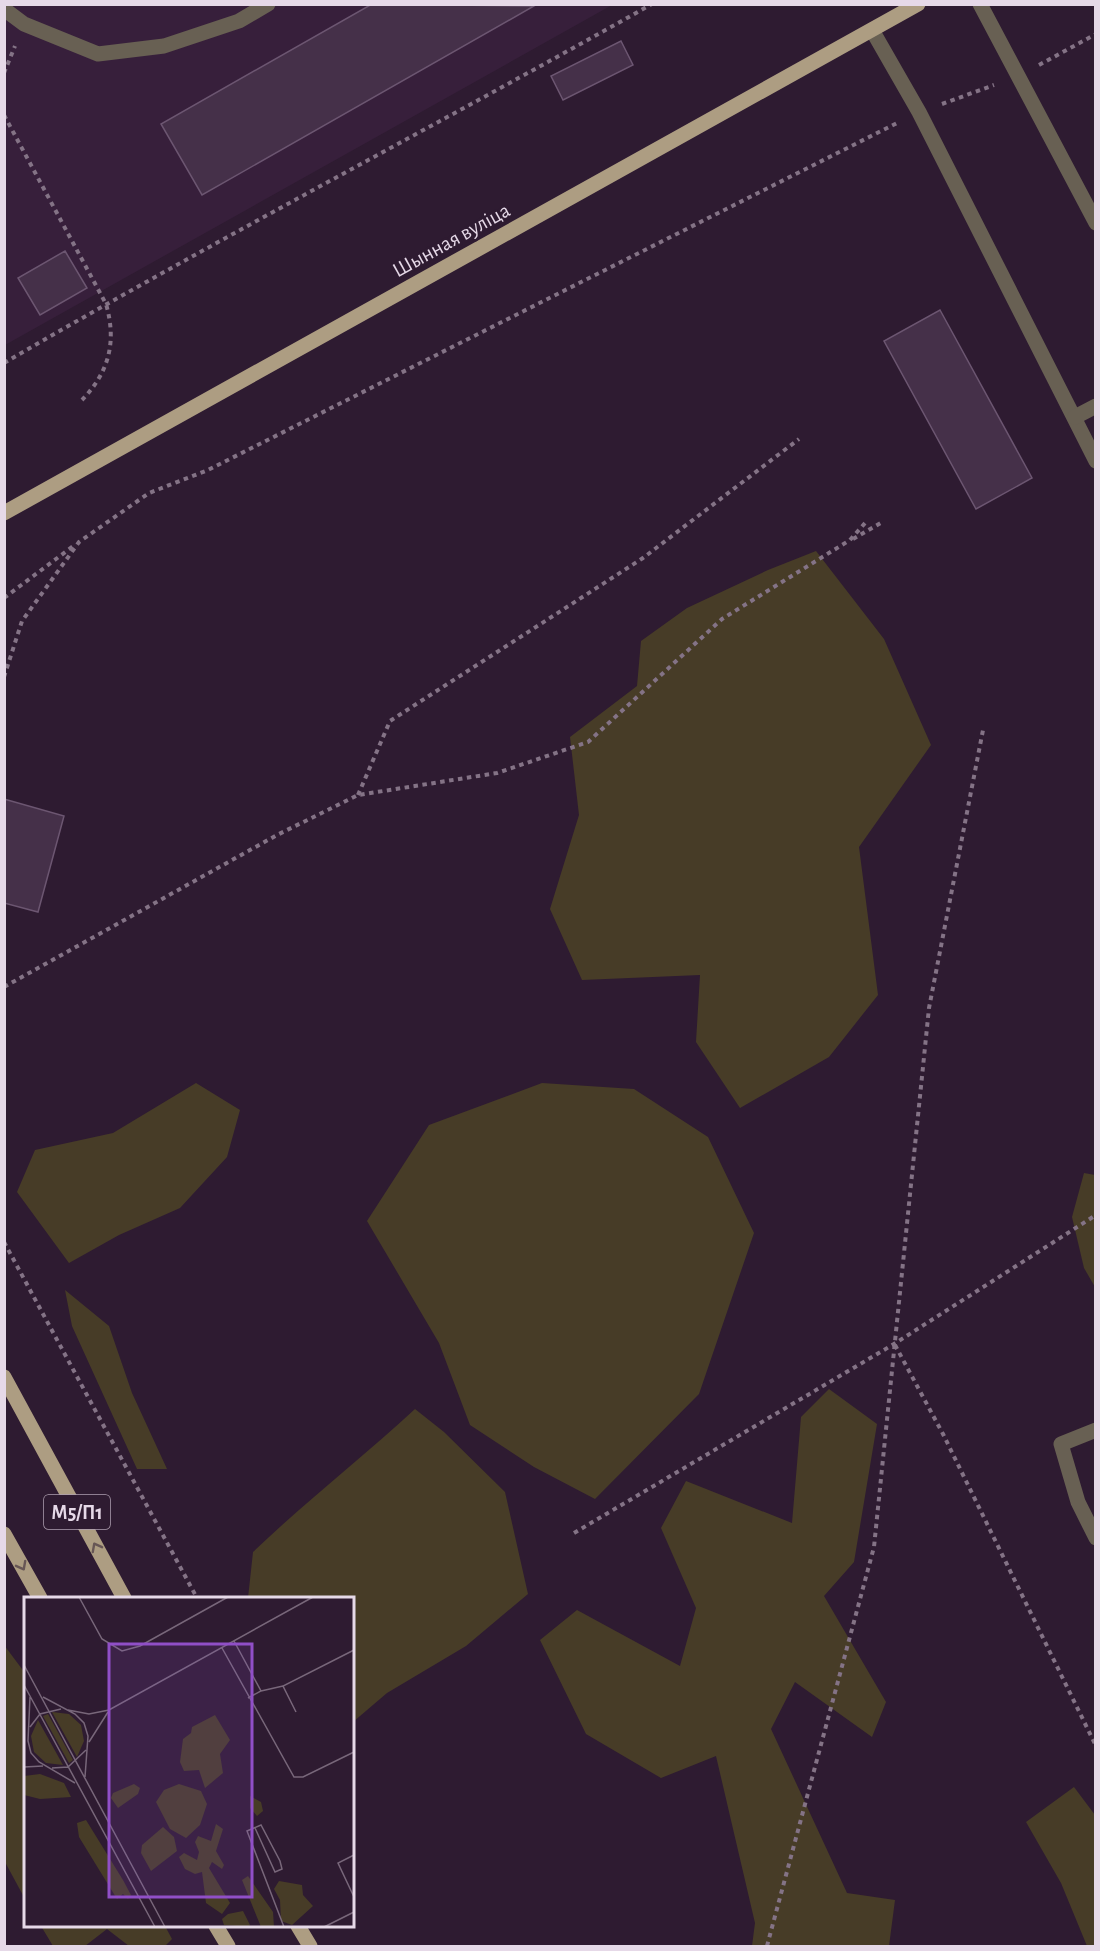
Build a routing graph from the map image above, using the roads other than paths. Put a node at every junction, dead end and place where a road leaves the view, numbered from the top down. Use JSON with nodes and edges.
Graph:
{"nodes":[{"id":1,"x":268,"y":4,"type":"edge"},
{"id":2,"x":918,"y":4,"type":"edge"},
{"id":3,"x":980,"y":4,"type":"edge"},
{"id":4,"x":4,"y":9,"type":"edge"},
{"id":5,"x":872,"y":30,"type":"junction"},
{"id":6,"x":1095,"y":223,"type":"edge"},
{"id":7,"x":1095,"y":406,"type":"edge"},
{"id":8,"x":1075,"y":417,"type":"junction"},
{"id":9,"x":1095,"y":461,"type":"edge"},
{"id":10,"x":4,"y":513,"type":"edge"},
{"id":11,"x":4,"y":1377,"type":"edge"},
{"id":12,"x":1095,"y":1430,"type":"edge"},
{"id":13,"x":4,"y":1534,"type":"edge"},
{"id":14,"x":1095,"y":1538,"type":"edge"},
{"id":15,"x":39,"y":1597,"type":"edge"},
{"id":16,"x":123,"y":1597,"type":"edge"},
{"id":17,"x":217,"y":1927,"type":"edge"},
{"id":18,"x":299,"y":1927,"type":"edge"},
{"id":19,"x":228,"y":1947,"type":"edge"},
{"id":20,"x":310,"y":1947,"type":"edge"}],
"edges":[{"from":1,"to":4,"type":"lane"},
{"from":2,"to":5,"type":"main road","name":"Шынная вуліца"},
{"from":3,"to":6,"type":"lane"},
{"from":5,"to":8,"type":"lane"},
{"from":5,"to":10,"type":"main road","name":"Шынная вуліца"},
{"from":7,"to":8,"type":"lane"},
{"from":8,"to":9,"type":"lane"},
{"from":16,"to":11,"type":"main road","number":"М5/П1","one_way":true},
{"from":12,"to":14,"type":"lane"},
{"from":13,"to":15,"type":"main road","one_way":true},
{"from":17,"to":19,"type":"main road"},
{"from":18,"to":20,"type":"main road"}]}
